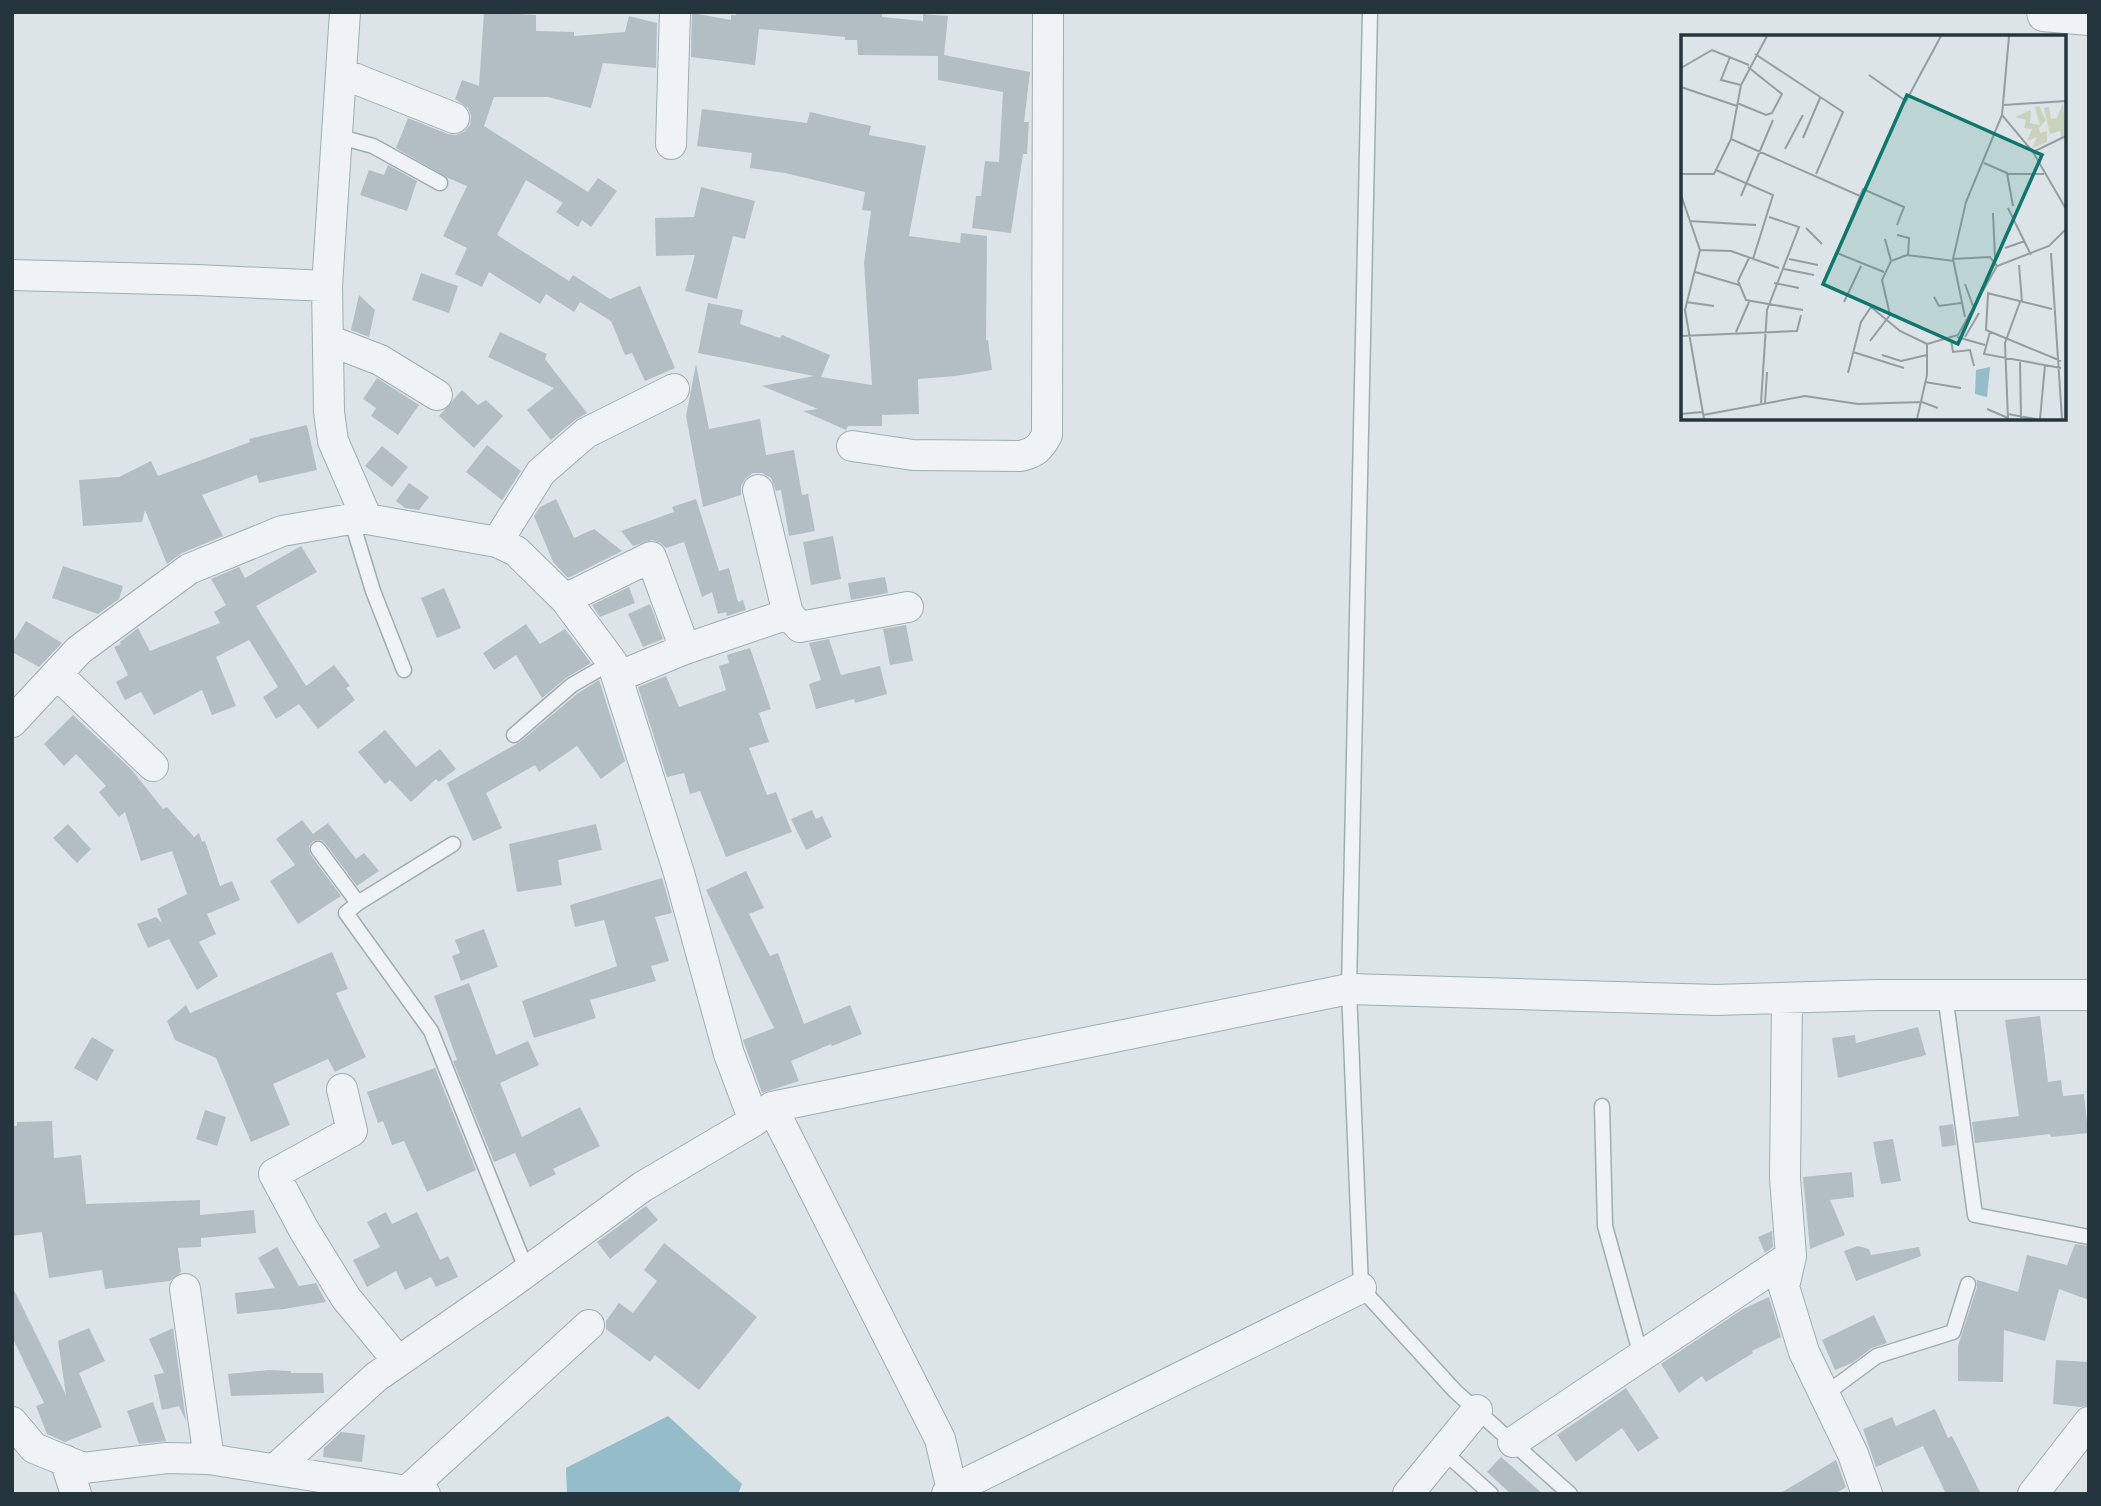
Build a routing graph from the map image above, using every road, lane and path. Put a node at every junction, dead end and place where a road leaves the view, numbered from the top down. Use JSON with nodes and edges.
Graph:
{"nodes":[{"id":1,"x":345,"y":12,"type":"edge"},
{"id":2,"x":675,"y":12,"type":"edge"},
{"id":3,"x":1048,"y":12,"type":"edge"},
{"id":4,"x":1370,"y":12,"type":"edge"},
{"id":5,"x":2042,"y":12,"type":"edge"},
{"id":6,"x":2089,"y":20,"type":"edge"},
{"id":7,"x":341,"y":73,"type":"junction"},
{"id":8,"x":454,"y":118,"type":"dead end"},
{"id":9,"x":337,"y":136,"type":"junction"},
{"id":10,"x":671,"y":144,"type":"dead end"},
{"id":11,"x":440,"y":183,"type":"dead end"},
{"id":12,"x":12,"y":275,"type":"edge"},
{"id":13,"x":327,"y":286,"type":"junction"},
{"id":14,"x":328,"y":340,"type":"junction"},
{"id":15,"x":674,"y":388,"type":"dead end"},
{"id":16,"x":437,"y":395,"type":"dead end"},
{"id":17,"x":852,"y":446,"type":"dead end"},
{"id":18,"x":758,"y":490,"type":"dead end"},
{"id":19,"x":359,"y":519,"type":"junction"},
{"id":20,"x":497,"y":542,"type":"junction"},
{"id":21,"x":565,"y":599,"type":"junction"},
{"id":22,"x":908,"y":607,"type":"dead end"},
{"id":23,"x":788,"y":614,"type":"junction"},
{"id":24,"x":685,"y":649,"type":"junction"},
{"id":25,"x":404,"y":670,"type":"dead end"},
{"id":26,"x":615,"y":670,"type":"junction"},
{"id":27,"x":57,"y":674,"type":"junction"},
{"id":28,"x":12,"y":722,"type":"edge"},
{"id":29,"x":514,"y":735,"type":"dead end"},
{"id":30,"x":153,"y":766,"type":"dead end"},
{"id":31,"x":453,"y":844,"type":"dead end"},
{"id":32,"x":318,"y":849,"type":"dead end"},
{"id":33,"x":358,"y":903,"type":"junction"},
{"id":34,"x":1349,"y":989,"type":"junction"},
{"id":35,"x":1945,"y":995,"type":"junction"},
{"id":36,"x":2089,"y":995,"type":"edge"},
{"id":37,"x":1787,"y":998,"type":"junction"},
{"id":38,"x":342,"y":1089,"type":"dead end"},
{"id":39,"x":1602,"y":1106,"type":"dead end"},
{"id":40,"x":763,"y":1114,"type":"junction"},
{"id":41,"x":2089,"y":1237,"type":"edge"},
{"id":42,"x":1791,"y":1256,"type":"junction"},
{"id":43,"x":527,"y":1271,"type":"junction"},
{"id":44,"x":1968,"y":1284,"type":"dead end"},
{"id":45,"x":185,"y":1289,"type":"dead end"},
{"id":46,"x":1361,"y":1289,"type":"junction"},
{"id":47,"x":589,"y":1325,"type":"dead end"},
{"id":48,"x":1641,"y":1356,"type":"junction"},
{"id":49,"x":398,"y":1362,"type":"junction"},
{"id":50,"x":1824,"y":1395,"type":"junction"},
{"id":51,"x":1477,"y":1410,"type":"junction"},
{"id":52,"x":12,"y":1422,"type":"edge"},
{"id":53,"x":2089,"y":1422,"type":"edge"},
{"id":54,"x":1513,"y":1442,"type":"junction"},
{"id":55,"x":1443,"y":1451,"type":"junction"},
{"id":56,"x":209,"y":1459,"type":"junction"},
{"id":57,"x":65,"y":1461,"type":"junction"},
{"id":58,"x":275,"y":1469,"type":"junction"},
{"id":59,"x":416,"y":1492,"type":"edge"},
{"id":60,"x":949,"y":1492,"type":"edge"},
{"id":61,"x":76,"y":1494,"type":"edge"},
{"id":62,"x":1408,"y":1494,"type":"edge"},
{"id":63,"x":1491,"y":1494,"type":"edge"},
{"id":64,"x":1570,"y":1494,"type":"edge"},
{"id":65,"x":1867,"y":1494,"type":"edge"},
{"id":66,"x":2033,"y":1494,"type":"edge"}],
"edges":[{"from":1,"to":7,"type":"street"},
{"from":2,"to":10,"type":"street"},
{"from":3,"to":17,"type":"street"},
{"from":4,"to":34,"type":"lane"},
{"from":5,"to":6,"type":"street"},
{"from":7,"to":8,"type":"street"},
{"from":7,"to":9,"type":"street"},
{"from":9,"to":11,"type":"lane"},
{"from":9,"to":13,"type":"street"},
{"from":12,"to":13,"type":"street"},
{"from":13,"to":14,"type":"street"},
{"from":14,"to":16,"type":"street"},
{"from":14,"to":19,"type":"street"},
{"from":15,"to":20,"type":"street"},
{"from":18,"to":23,"type":"street"},
{"from":19,"to":20,"type":"street"},
{"from":19,"to":25,"type":"lane"},
{"from":19,"to":27,"type":"street"},
{"from":20,"to":21,"type":"street"},
{"from":21,"to":24,"type":"street"},
{"from":21,"to":26,"type":"street"},
{"from":22,"to":23,"type":"street"},
{"from":23,"to":24,"type":"street"},
{"from":24,"to":26,"type":"street"},
{"from":26,"to":29,"type":"lane"},
{"from":26,"to":40,"type":"street"},
{"from":27,"to":28,"type":"street"},
{"from":27,"to":30,"type":"street"},
{"from":31,"to":33,"type":"lane"},
{"from":32,"to":33,"type":"lane"},
{"from":33,"to":43,"type":"lane"},
{"from":34,"to":37,"type":"street"},
{"from":34,"to":40,"type":"street"},
{"from":34,"to":46,"type":"lane"},
{"from":35,"to":36,"type":"street"},
{"from":35,"to":37,"type":"street"},
{"from":35,"to":41,"type":"lane"},
{"from":37,"to":42,"type":"street"},
{"from":38,"to":49,"type":"street"},
{"from":39,"to":48,"type":"lane"},
{"from":40,"to":43,"type":"street"},
{"from":40,"to":60,"type":"street"},
{"from":42,"to":48,"type":"street"},
{"from":42,"to":50,"type":"street"},
{"from":43,"to":49,"type":"street"},
{"from":44,"to":50,"type":"lane"},
{"from":45,"to":56,"type":"street"},
{"from":46,"to":51,"type":"lane"},
{"from":46,"to":60,"type":"street"},
{"from":47,"to":59,"type":"street"},
{"from":48,"to":54,"type":"street"},
{"from":49,"to":58,"type":"street"},
{"from":50,"to":65,"type":"street"},
{"from":51,"to":54,"type":"lane"},
{"from":51,"to":55,"type":"street"},
{"from":52,"to":57,"type":"street"},
{"from":53,"to":66,"type":"street"},
{"from":54,"to":64,"type":"lane"},
{"from":55,"to":62,"type":"street"},
{"from":55,"to":63,"type":"lane"},
{"from":56,"to":57,"type":"street"},
{"from":56,"to":58,"type":"street"},
{"from":57,"to":61,"type":"street"},
{"from":58,"to":59,"type":"street"}]}
